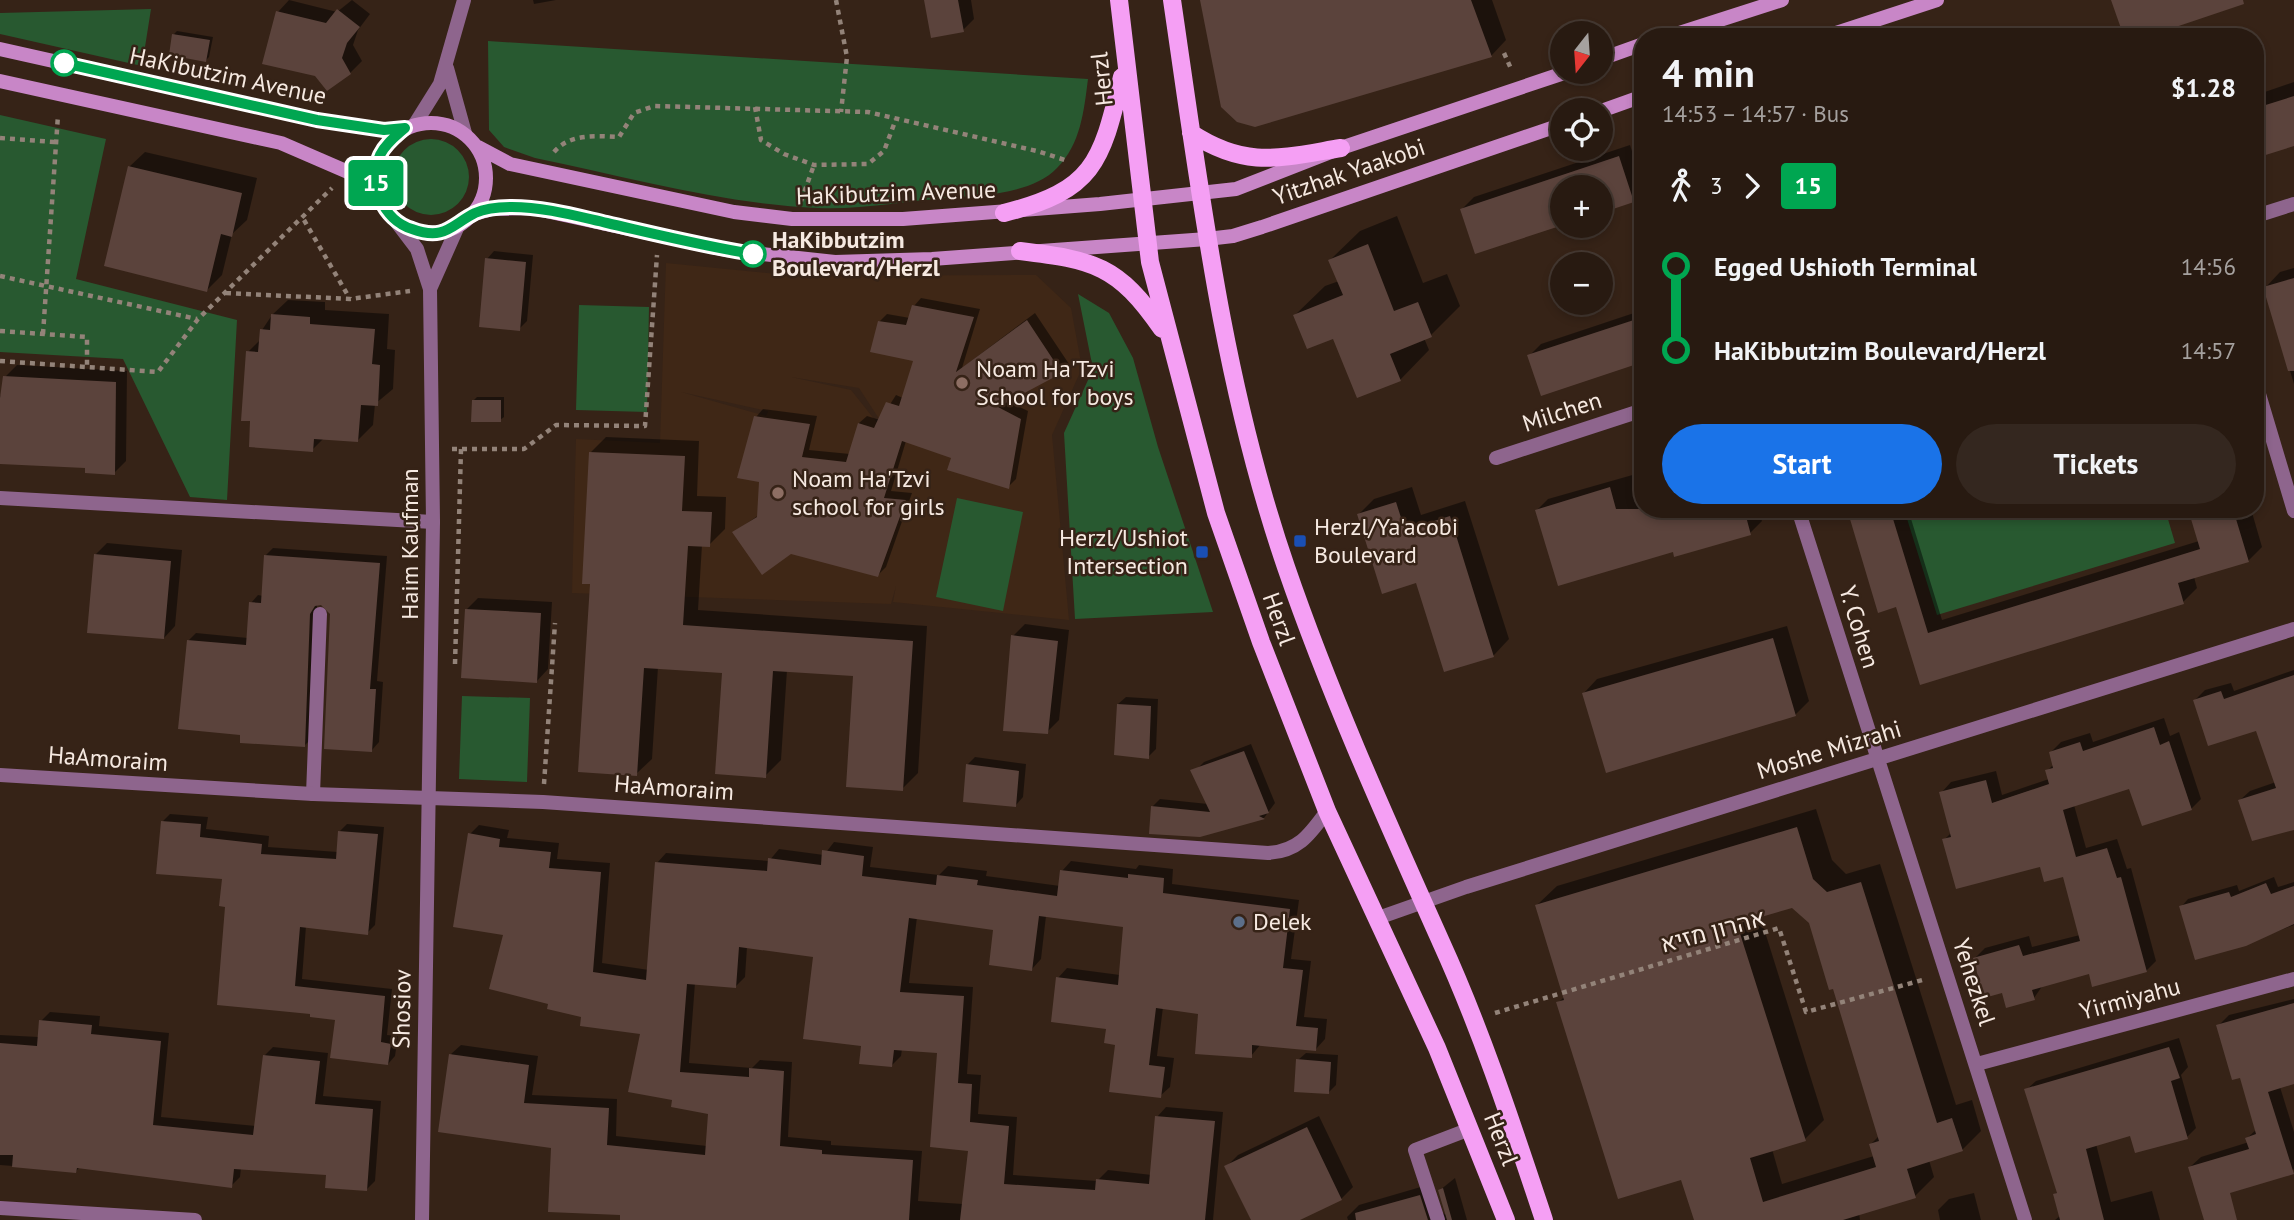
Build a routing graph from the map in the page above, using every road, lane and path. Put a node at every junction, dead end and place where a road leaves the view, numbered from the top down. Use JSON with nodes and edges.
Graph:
{"nodes":[{"id":1,"x":464,"y":0,"type":"edge"},
{"id":2,"x":836,"y":0,"type":"edge"},
{"id":3,"x":1119,"y":0,"type":"edge"},
{"id":4,"x":1173,"y":0,"type":"edge"},
{"id":5,"x":1782,"y":0,"type":"edge"},
{"id":6,"x":1937,"y":0,"type":"edge"},
{"id":7,"x":1695,"y":28,"type":"edge"},
{"id":8,"x":1851,"y":28,"type":"edge"},
{"id":9,"x":1634,"y":47,"type":"edge"},
{"id":10,"x":0,"y":49,"type":"edge"},
{"id":11,"x":1614,"y":54,"type":"edge"},
{"id":12,"x":1125,"y":67,"type":"junction"},
{"id":13,"x":447,"y":68,"type":"junction"},
{"id":14,"x":1550,"y":78,"type":"edge"},
{"id":15,"x":0,"y":80,"type":"edge"},
{"id":16,"x":61,"y":94,"type":"junction"},
{"id":17,"x":1634,"y":99,"type":"edge"},
{"id":18,"x":755,"y":107,"type":"junction"},
{"id":19,"x":1613,"y":107,"type":"edge"},
{"id":20,"x":841,"y":112,"type":"junction"},
{"id":21,"x":896,"y":119,"type":"junction"},
{"id":22,"x":410,"y":126,"type":"junction"},
{"id":23,"x":1550,"y":128,"type":"edge"},
{"id":24,"x":465,"y":133,"type":"junction"},
{"id":25,"x":1191,"y":133,"type":"junction"},
{"id":26,"x":0,"y":138,"type":"edge"},
{"id":27,"x":54,"y":142,"type":"junction"},
{"id":28,"x":478,"y":147,"type":"junction"},
{"id":29,"x":1341,"y":148,"type":"junction"},
{"id":30,"x":814,"y":165,"type":"junction"},
{"id":31,"x":1091,"y":170,"type":"junction"},
{"id":32,"x":348,"y":172,"type":"junction"},
{"id":33,"x":545,"y":172,"type":"junction"},
{"id":34,"x":1199,"y":195,"type":"junction"},
{"id":35,"x":379,"y":198,"type":"junction"},
{"id":36,"x":1140,"y":199,"type":"junction"},
{"id":37,"x":2294,"y":204,"type":"edge"},
{"id":38,"x":1004,"y":213,"type":"junction"},
{"id":39,"x":2264,"y":213,"type":"edge"},
{"id":40,"x":474,"y":214,"type":"junction"},
{"id":41,"x":792,"y":219,"type":"junction"},
{"id":42,"x":304,"y":220,"type":"junction"},
{"id":43,"x":396,"y":220,"type":"junction"},
{"id":44,"x":458,"y":226,"type":"junction"},
{"id":45,"x":657,"y":234,"type":"junction"},
{"id":46,"x":1207,"y":239,"type":"junction"},
{"id":47,"x":1146,"y":243,"type":"junction"},
{"id":48,"x":1020,"y":251,"type":"junction"},
{"id":49,"x":0,"y":276,"type":"edge"},
{"id":50,"x":46,"y":286,"type":"junction"},
{"id":51,"x":430,"y":289,"type":"junction"},
{"id":52,"x":226,"y":293,"type":"junction"},
{"id":53,"x":350,"y":299,"type":"junction"},
{"id":54,"x":198,"y":319,"type":"junction"},
{"id":55,"x":0,"y":331,"type":"edge"},
{"id":56,"x":43,"y":334,"type":"junction"},
{"id":57,"x":1168,"y":337,"type":"junction"},
{"id":58,"x":0,"y":361,"type":"edge"},
{"id":59,"x":87,"y":366,"type":"junction"},
{"id":60,"x":2264,"y":411,"type":"edge"},
{"id":61,"x":1634,"y":413,"type":"edge"},
{"id":62,"x":433,"y":449,"type":"junction"},
{"id":63,"x":461,"y":449,"type":"junction"},
{"id":64,"x":1496,"y":458,"type":"dead end"},
{"id":65,"x":0,"y":498,"type":"edge"},
{"id":66,"x":2294,"y":511,"type":"edge"},
{"id":67,"x":1801,"y":518,"type":"edge"},
{"id":68,"x":433,"y":522,"type":"junction"},
{"id":69,"x":320,"y":614,"type":"dead end"},
{"id":70,"x":555,"y":623,"type":"dead end"},
{"id":71,"x":2294,"y":629,"type":"edge"},
{"id":72,"x":454,"y":671,"type":"dead end"},
{"id":73,"x":1876,"y":759,"type":"junction"},
{"id":74,"x":0,"y":775,"type":"edge"},
{"id":75,"x":313,"y":794,"type":"junction"},
{"id":76,"x":430,"y":799,"type":"junction"},
{"id":77,"x":543,"y":802,"type":"junction"},
{"id":78,"x":1327,"y":811,"type":"junction"},
{"id":79,"x":1421,"y":901,"type":"junction"},
{"id":80,"x":1378,"y":918,"type":"junction"},
{"id":81,"x":1947,"y":973,"type":"junction"},
{"id":82,"x":2294,"y":979,"type":"edge"},
{"id":83,"x":1473,"y":1020,"type":"junction"},
{"id":84,"x":1977,"y":1064,"type":"junction"},
{"id":85,"x":1470,"y":1129,"type":"junction"},
{"id":86,"x":0,"y":1208,"type":"edge"},
{"id":87,"x":195,"y":1220,"type":"edge"},
{"id":88,"x":422,"y":1220,"type":"edge"},
{"id":89,"x":1438,"y":1220,"type":"edge"},
{"id":90,"x":1506,"y":1220,"type":"edge"},
{"id":91,"x":1544,"y":1220,"type":"edge"},
{"id":92,"x":2025,"y":1220,"type":"edge"}],
"edges":[{"from":1,"to":13,"type":"street"},
{"from":2,"to":20,"type":"path"},
{"from":3,"to":12,"type":"main road","name":"Herzl"},
{"from":4,"to":25,"type":"main road","name":"Herzl"},
{"from":5,"to":7,"type":"street"},
{"from":6,"to":8,"type":"street"},
{"from":9,"to":11,"type":"street"},
{"from":10,"to":22,"type":"street","name":"HaKibutzim Avenue"},
{"from":12,"to":31,"type":"main road"},
{"from":12,"to":36,"type":"main road","name":"Herzl"},
{"from":13,"to":22,"type":"street"},
{"from":13,"to":24,"type":"street"},
{"from":14,"to":29,"type":"street","name":"Yitzhak Yaakobi"},
{"from":15,"to":16,"type":"street"},
{"from":16,"to":27,"type":"path"},
{"from":16,"to":32,"type":"street"},
{"from":17,"to":19,"type":"street"},
{"from":18,"to":20,"type":"path"},
{"from":18,"to":30,"type":"path"},
{"from":18,"to":33,"type":"path"},
{"from":20,"to":21,"type":"path"},
{"from":21,"to":30,"type":"path"},
{"from":21,"to":31,"type":"path"},
{"from":22,"to":24,"type":"street"},
{"from":22,"to":35,"type":"street"},
{"from":23,"to":46,"type":"street","name":"Yitzhak Yaakobi"},
{"from":24,"to":28,"type":"street"},
{"from":25,"to":29,"type":"main road"},
{"from":25,"to":34,"type":"main road","name":"Herzl"},
{"from":26,"to":27,"type":"path"},
{"from":27,"to":50,"type":"path"},
{"from":28,"to":33,"type":"street","name":"HaKibutzim Avenue"},
{"from":28,"to":40,"type":"street"},
{"from":29,"to":34,"type":"street","name":"Yitzhak Yaakobi"},
{"from":30,"to":41,"type":"path"},
{"from":31,"to":38,"type":"main road"},
{"from":32,"to":35,"type":"street"},
{"from":32,"to":42,"type":"path"},
{"from":33,"to":41,"type":"street","name":"HaKibutzim Avenue"},
{"from":34,"to":36,"type":"street","name":"HaKibutzim Avenue"},
{"from":34,"to":46,"type":"main road","name":"Herzl"},
{"from":35,"to":43,"type":"street"},
{"from":36,"to":38,"type":"street","name":"HaKibutzim Avenue"},
{"from":36,"to":47,"type":"main road","name":"Herzl"},
{"from":37,"to":39,"type":"street"},
{"from":38,"to":41,"type":"street","name":"HaKibutzim Avenue"},
{"from":40,"to":44,"type":"street"},
{"from":40,"to":45,"type":"street"},
{"from":42,"to":52,"type":"path"},
{"from":42,"to":53,"type":"path"},
{"from":43,"to":44,"type":"street"},
{"from":43,"to":51,"type":"street","name":"Haim Kaufman"},
{"from":44,"to":51,"type":"street","name":"Haim Kaufman"},
{"from":45,"to":48,"type":"street"},
{"from":45,"to":63,"type":"path"},
{"from":46,"to":47,"type":"street","name":"Yitzhak Yaakobi"},
{"from":46,"to":79,"type":"main road","name":"Herzl"},
{"from":47,"to":48,"type":"street"},
{"from":47,"to":57,"type":"main road","name":"Herzl"},
{"from":48,"to":57,"type":"main road"},
{"from":49,"to":50,"type":"path"},
{"from":50,"to":54,"type":"path"},
{"from":50,"to":56,"type":"path"},
{"from":51,"to":53,"type":"path"},
{"from":51,"to":62,"type":"street","name":"Haim Kaufman"},
{"from":52,"to":53,"type":"path"},
{"from":52,"to":54,"type":"path"},
{"from":54,"to":59,"type":"path"},
{"from":55,"to":56,"type":"path"},
{"from":56,"to":59,"type":"path"},
{"from":57,"to":78,"type":"main road","name":"Herzl"},
{"from":58,"to":59,"type":"path"},
{"from":60,"to":66,"type":"street"},
{"from":61,"to":64,"type":"street","name":"Milchen"},
{"from":62,"to":63,"type":"path"},
{"from":62,"to":68,"type":"street","name":"Haim Kaufman"},
{"from":63,"to":72,"type":"path"},
{"from":65,"to":68,"type":"street"},
{"from":67,"to":73,"type":"street","name":"Y. Cohen"},
{"from":68,"to":76,"type":"street","name":"Haim Kaufman"},
{"from":69,"to":75,"type":"street"},
{"from":70,"to":77,"type":"path"},
{"from":71,"to":73,"type":"street","name":"Moshe Mizrahi"},
{"from":73,"to":79,"type":"street","name":"Moshe Mizrahi"},
{"from":73,"to":81,"type":"street","name":"Yehezkel"},
{"from":74,"to":75,"type":"street","name":"HaAmoraim"},
{"from":75,"to":76,"type":"street","name":"HaAmoraim"},
{"from":76,"to":77,"type":"street","name":"HaAmoraim"},
{"from":76,"to":88,"type":"street","name":"Shosiov"},
{"from":77,"to":78,"type":"street","name":"HaAmoraim"},
{"from":78,"to":80,"type":"main road","name":"Herzl"},
{"from":79,"to":80,"type":"street","name":"Moshe Mizrahi"},
{"from":79,"to":83,"type":"main road","name":"Herzl"},
{"from":80,"to":85,"type":"main road","name":"Herzl"},
{"from":81,"to":83,"type":"path","name":"אהרון מזיא"},
{"from":81,"to":84,"type":"street","name":"Yehezkel"},
{"from":82,"to":84,"type":"street","name":"Yirmiyahu"},
{"from":83,"to":91,"type":"main road","name":"Herzl"},
{"from":84,"to":92,"type":"street","name":"Yehezkel"},
{"from":85,"to":89,"type":"street"},
{"from":85,"to":90,"type":"main road","name":"Herzl"},
{"from":86,"to":87,"type":"street"}]}
